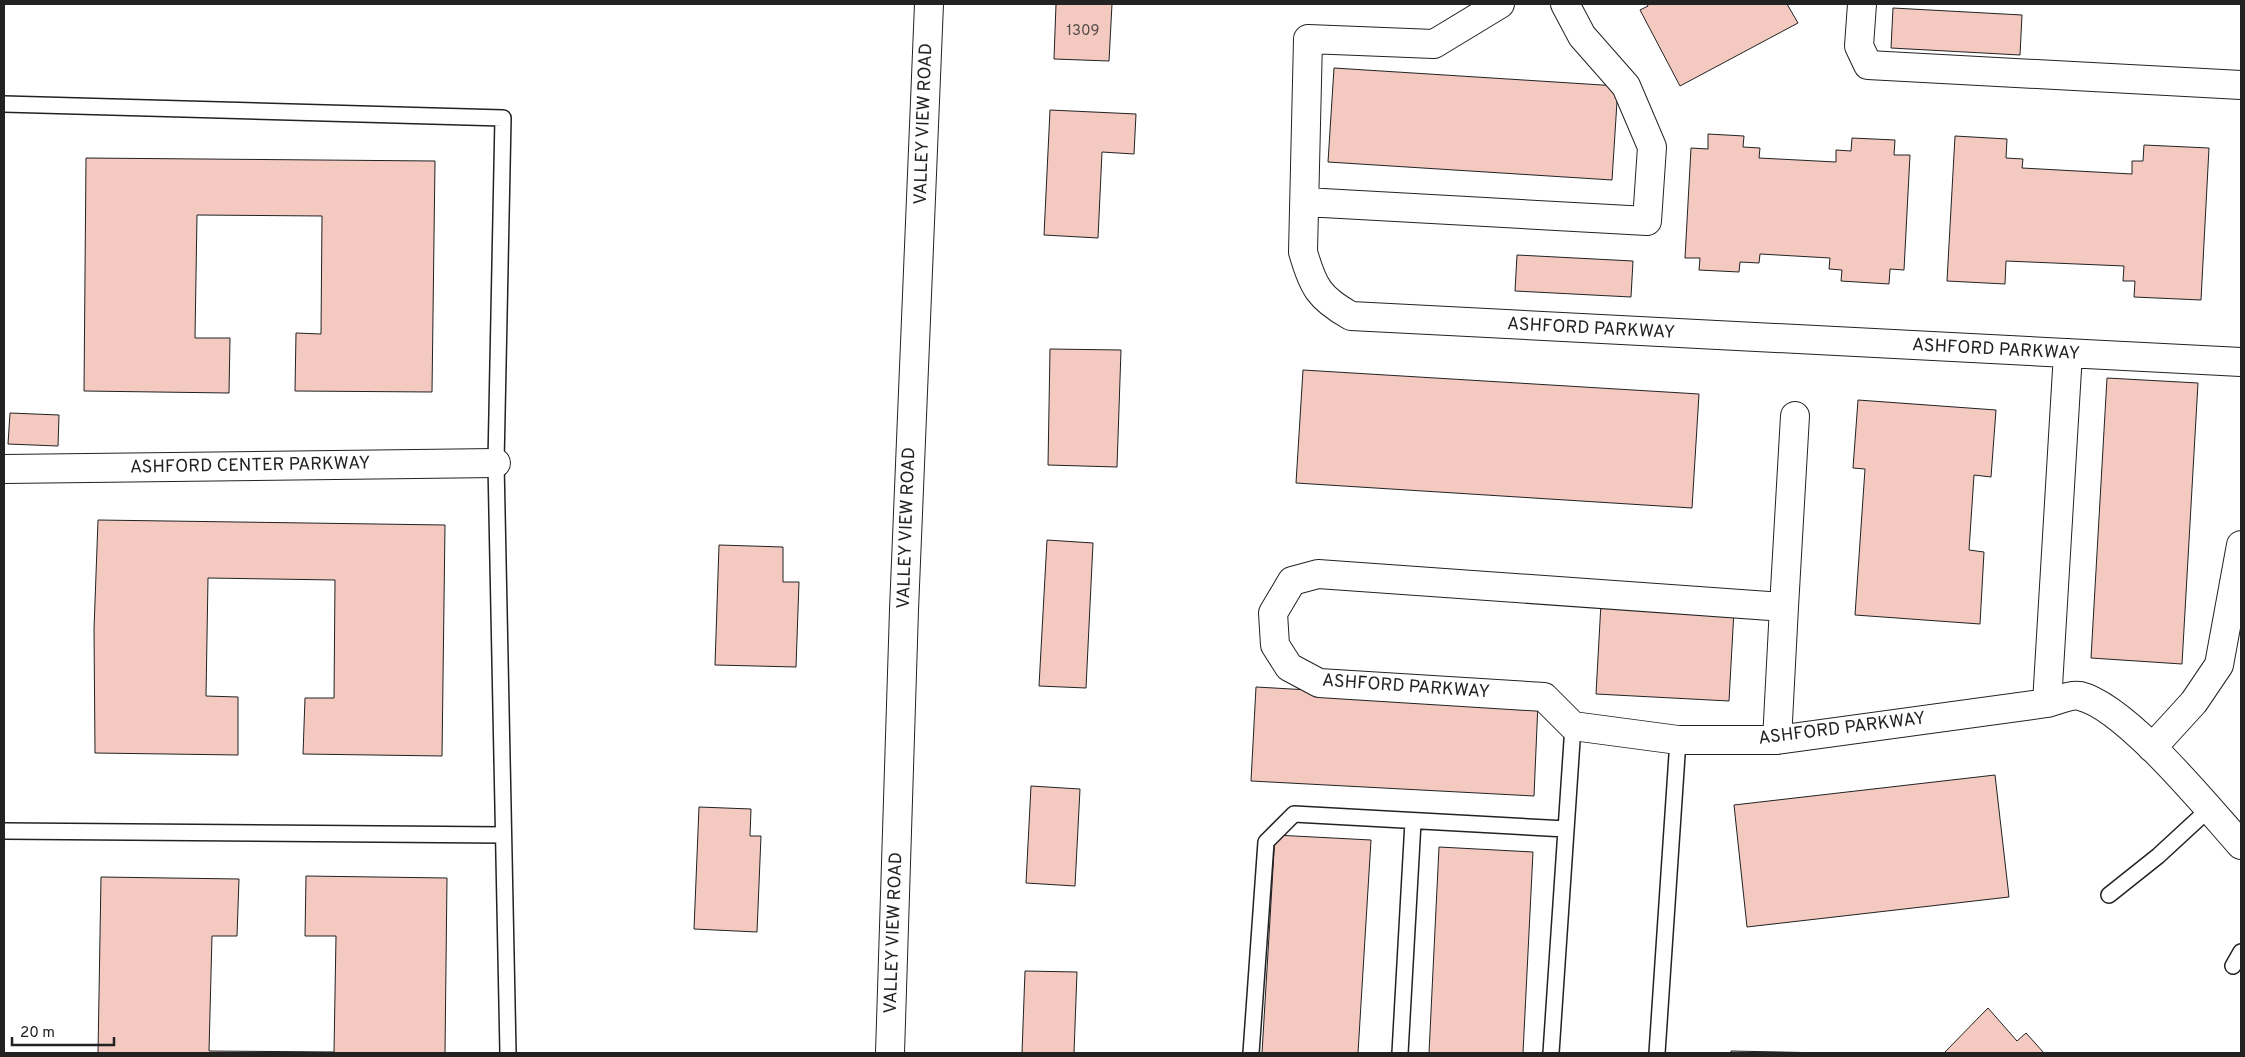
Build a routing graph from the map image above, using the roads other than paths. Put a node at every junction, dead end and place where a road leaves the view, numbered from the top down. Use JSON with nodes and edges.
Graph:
{"nodes":[{"id":1,"x":929,"y":4,"type":"edge"},
{"id":2,"x":1500,"y":4,"type":"edge"},
{"id":3,"x":1565,"y":4,"type":"edge"},
{"id":4,"x":1862,"y":4,"type":"edge"},
{"id":5,"x":2241,"y":85,"type":"edge"},
{"id":6,"x":4,"y":104,"type":"edge"},
{"id":7,"x":1304,"y":202,"type":"junction"},
{"id":8,"x":2068,"y":353,"type":"junction"},
{"id":9,"x":2241,"y":362,"type":"edge"},
{"id":10,"x":1795,"y":416,"type":"dead end"},
{"id":11,"x":496,"y":463,"type":"junction"},
{"id":12,"x":4,"y":469,"type":"edge"},
{"id":13,"x":2241,"y":545,"type":"edge"},
{"id":14,"x":1784,"y":607,"type":"junction"},
{"id":15,"x":2047,"y":703,"type":"junction"},
{"id":16,"x":1573,"y":726,"type":"junction"},
{"id":17,"x":1678,"y":740,"type":"junction"},
{"id":18,"x":1777,"y":740,"type":"junction"},
{"id":19,"x":2152,"y":748,"type":"junction"},
{"id":20,"x":2209,"y":809,"type":"junction"},
{"id":21,"x":1413,"y":822,"type":"junction"},
{"id":22,"x":1566,"y":829,"type":"junction"},
{"id":23,"x":4,"y":831,"type":"edge"},
{"id":24,"x":503,"y":835,"type":"junction"},
{"id":25,"x":2241,"y":845,"type":"edge"},
{"id":26,"x":2109,"y":895,"type":"dead end"},
{"id":27,"x":2241,"y":952,"type":"edge"},
{"id":28,"x":2233,"y":966,"type":"dead end"},
{"id":29,"x":508,"y":1053,"type":"edge"},
{"id":30,"x":890,"y":1053,"type":"edge"},
{"id":31,"x":1251,"y":1053,"type":"edge"},
{"id":32,"x":1400,"y":1053,"type":"edge"},
{"id":33,"x":1551,"y":1053,"type":"edge"},
{"id":34,"x":1657,"y":1053,"type":"edge"}],
"edges":[{"from":1,"to":30,"type":"street","name":"VALLEY VIEW ROAD"},
{"from":2,"to":7,"type":"street","name":"ASHFORD PARKWAY"},
{"from":3,"to":7,"type":"street"},
{"from":4,"to":5,"type":"street"},
{"from":6,"to":11,"type":"lane"},
{"from":7,"to":8,"type":"street","name":"ASHFORD PARKWAY"},
{"from":8,"to":9,"type":"street","name":"ASHFORD PARKWAY"},
{"from":8,"to":15,"type":"street"},
{"from":10,"to":14,"type":"street"},
{"from":11,"to":12,"type":"street","name":"ASHFORD CENTER PARKWAY"},
{"from":11,"to":24,"type":"lane"},
{"from":13,"to":19,"type":"street"},
{"from":14,"to":16,"type":"street","name":"ASHFORD PARKWAY"},
{"from":14,"to":18,"type":"street"},
{"from":15,"to":18,"type":"street","name":"ASHFORD PARKWAY"},
{"from":15,"to":19,"type":"street","name":"ASHFORD PARKWAY"},
{"from":16,"to":17,"type":"street","name":"ASHFORD PARKWAY"},
{"from":16,"to":22,"type":"lane"},
{"from":17,"to":18,"type":"street","name":"ASHFORD PARKWAY"},
{"from":17,"to":34,"type":"lane"},
{"from":19,"to":20,"type":"street","name":"ASHFORD PARKWAY"},
{"from":20,"to":25,"type":"street","name":"ASHFORD PARKWAY"},
{"from":20,"to":26,"type":"lane"},
{"from":21,"to":22,"type":"lane"},
{"from":21,"to":31,"type":"lane"},
{"from":21,"to":32,"type":"lane"},
{"from":22,"to":33,"type":"lane"},
{"from":23,"to":24,"type":"lane"},
{"from":24,"to":29,"type":"lane"},
{"from":27,"to":28,"type":"lane"}]}
